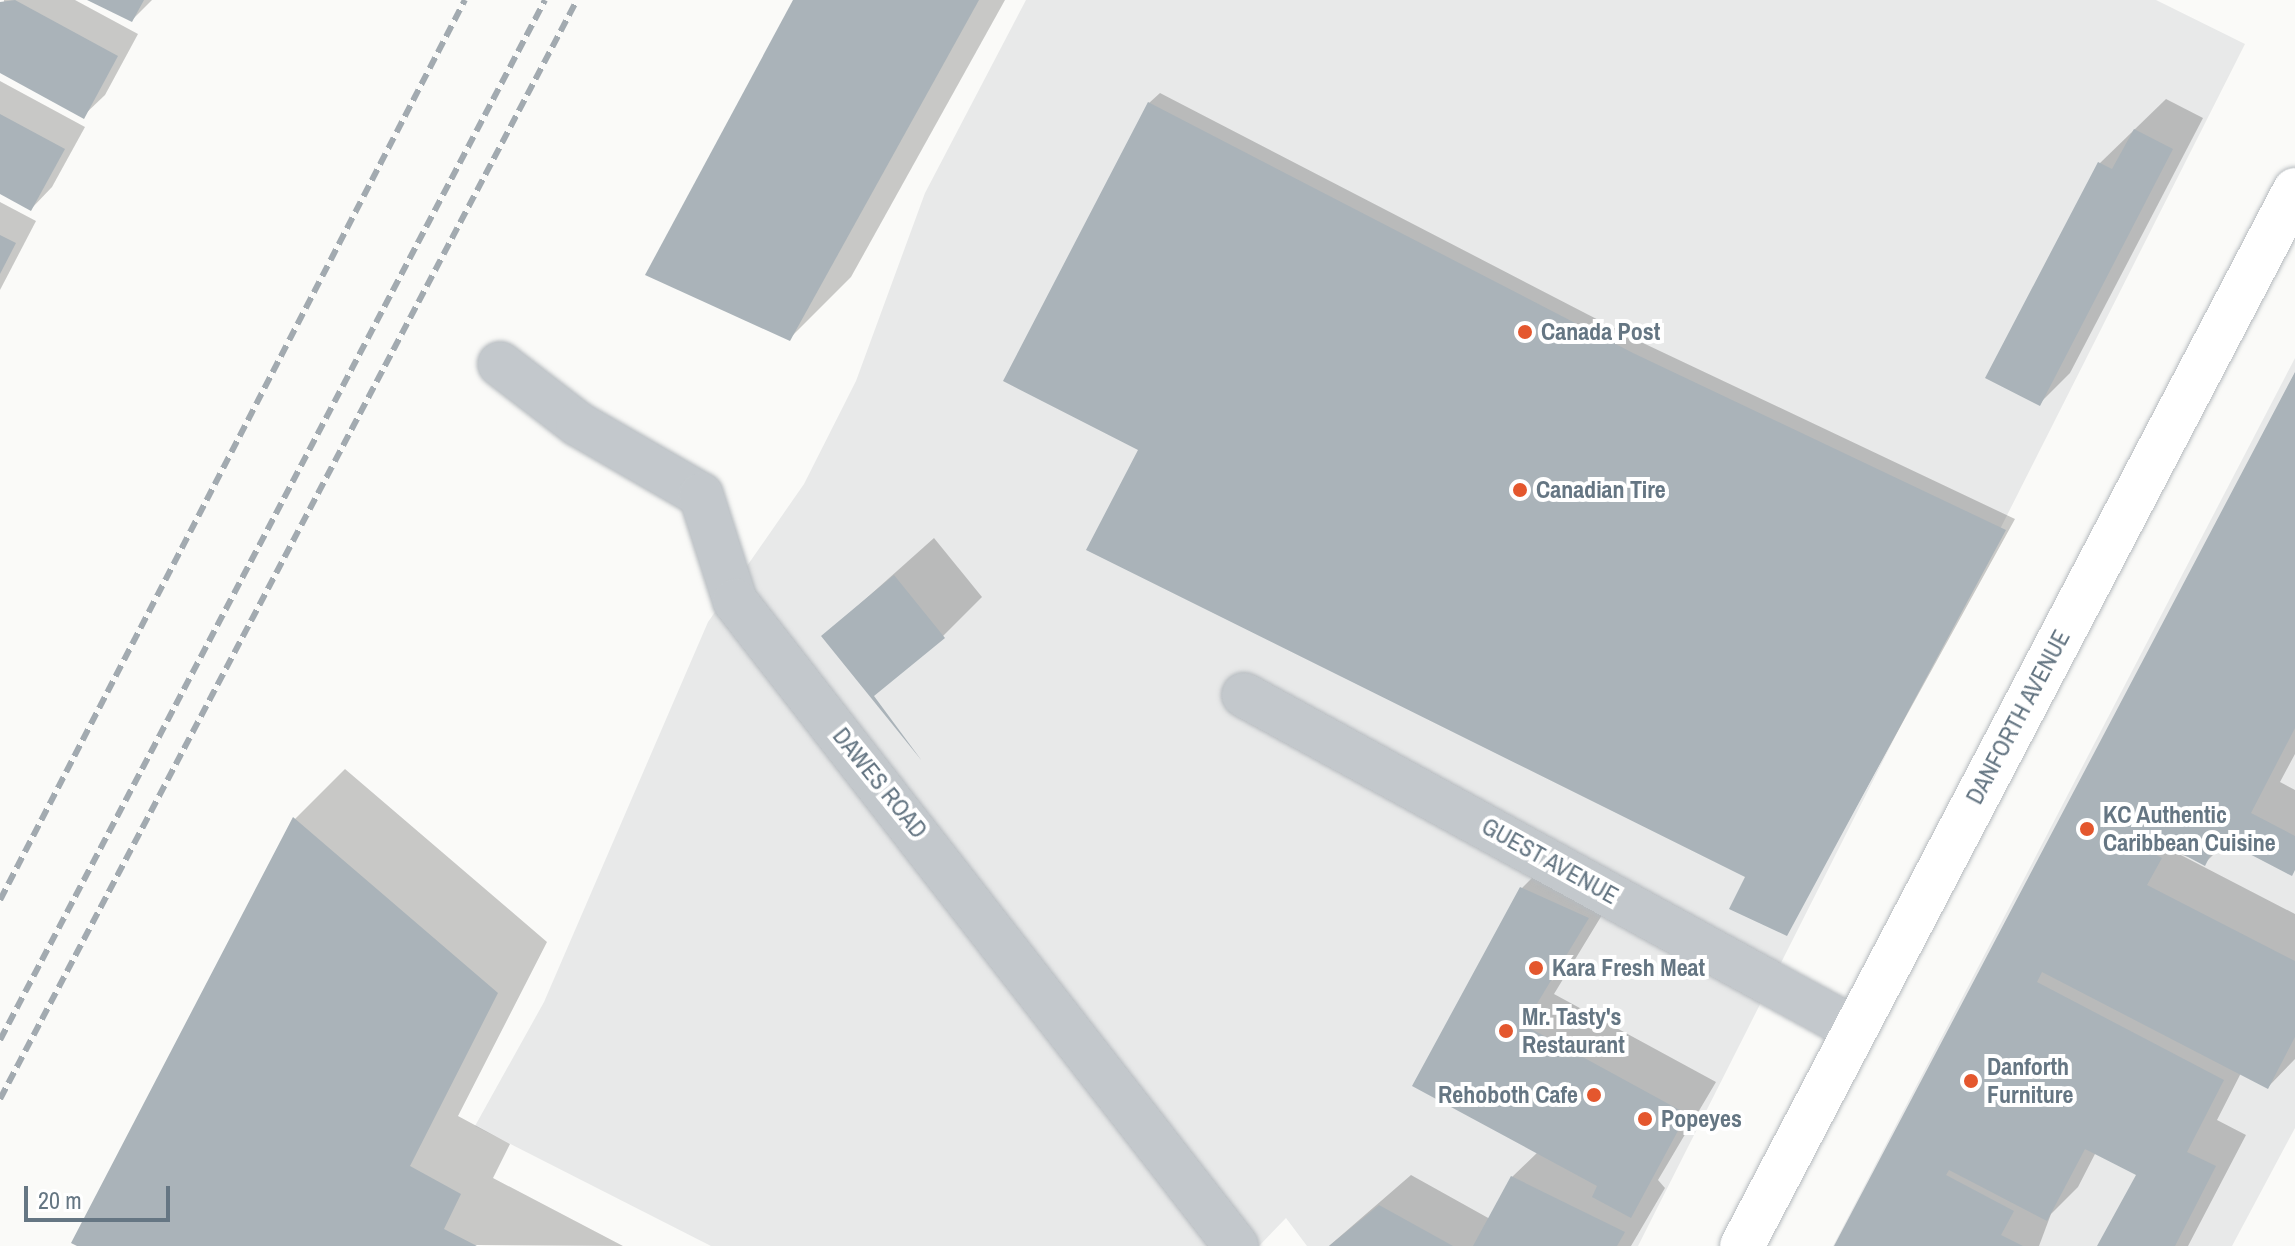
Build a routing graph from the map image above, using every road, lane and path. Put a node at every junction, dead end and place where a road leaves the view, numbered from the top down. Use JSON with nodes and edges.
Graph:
{"nodes":[{"id":1,"x":2295,"y":190,"type":"edge"},
{"id":2,"x":500,"y":364,"type":"dead end"},
{"id":3,"x":1244,"y":695,"type":"dead end"},
{"id":4,"x":1854,"y":1029,"type":"junction"},
{"id":5,"x":1236,"y":1246,"type":"edge"},
{"id":6,"x":1742,"y":1246,"type":"edge"}],
"edges":[{"from":1,"to":4,"type":"main road","name":"DANFORTH AVENUE"},
{"from":2,"to":5,"type":"street","name":"DAWES ROAD"},
{"from":3,"to":4,"type":"street","name":"GUEST AVENUE"},
{"from":4,"to":6,"type":"main road","name":"DANFORTH AVENUE"}]}
